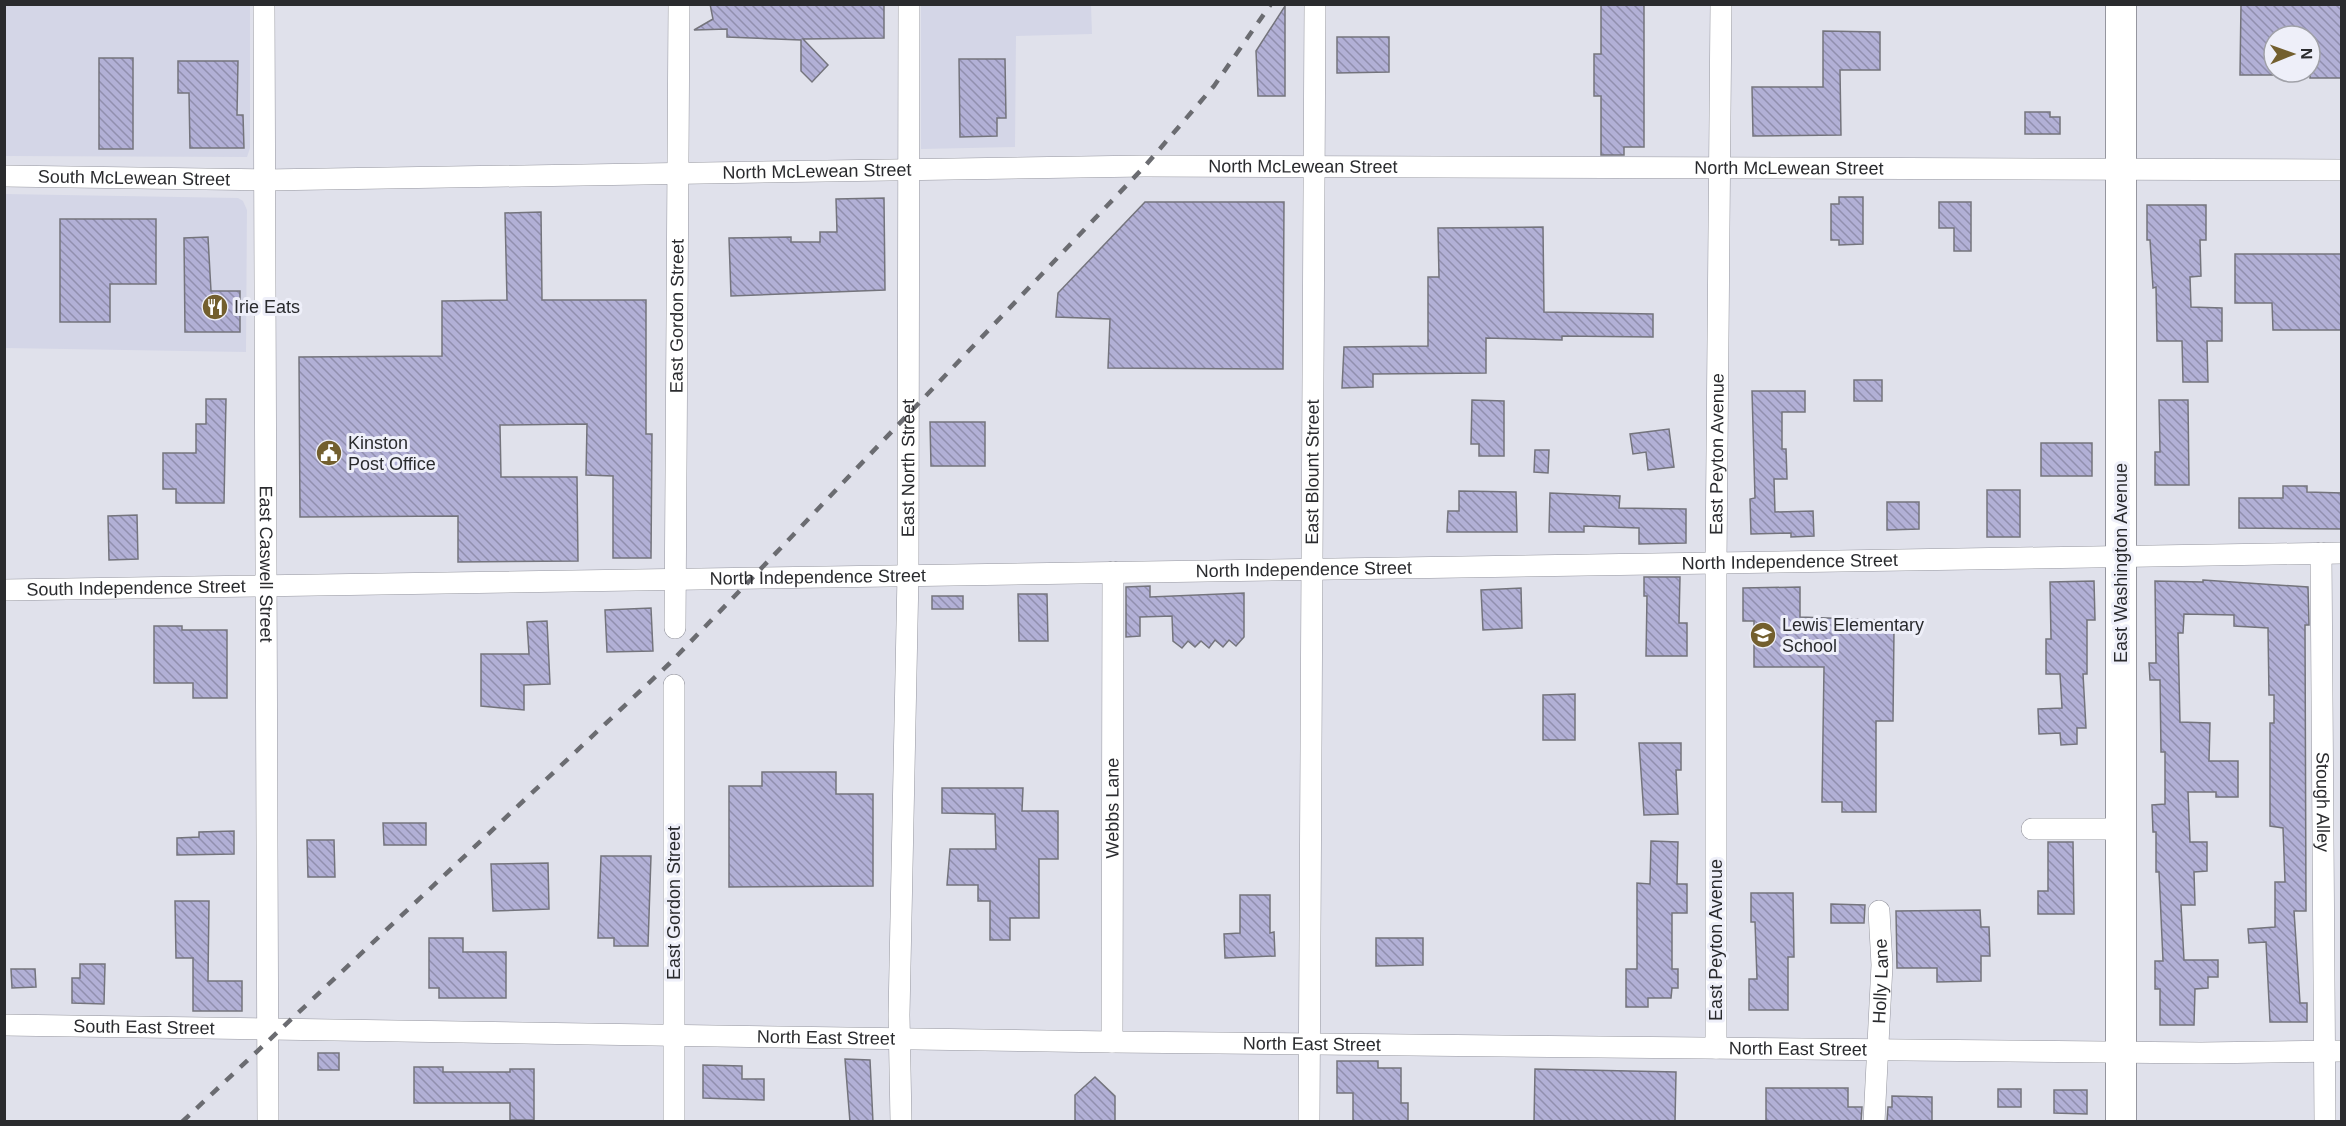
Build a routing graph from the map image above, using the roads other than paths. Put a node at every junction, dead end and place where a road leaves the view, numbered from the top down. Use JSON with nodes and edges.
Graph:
{"nodes":[{"id":1,"x":264,"y":4,"type":"edge"},
{"id":2,"x":679,"y":4,"type":"edge"},
{"id":3,"x":909,"y":4,"type":"edge"},
{"id":4,"x":1315,"y":4,"type":"edge"},
{"id":5,"x":1721,"y":4,"type":"edge"},
{"id":6,"x":2121,"y":4,"type":"edge"},
{"id":7,"x":1313,"y":167,"type":"junction"},
{"id":8,"x":1721,"y":167,"type":"junction"},
{"id":9,"x":2122,"y":167,"type":"junction"},
{"id":10,"x":907,"y":169,"type":"junction"},
{"id":11,"x":2342,"y":170,"type":"edge"},
{"id":12,"x":678,"y":172,"type":"junction"},
{"id":13,"x":4,"y":176,"type":"edge"},
{"id":14,"x":265,"y":180,"type":"junction"},
{"id":15,"x":2331,"y":553,"type":"edge"},
{"id":16,"x":2121,"y":557,"type":"junction"},
{"id":17,"x":1716,"y":562,"type":"junction"},
{"id":18,"x":1311,"y":569,"type":"junction"},
{"id":19,"x":1113,"y":572,"type":"junction"},
{"id":20,"x":908,"y":575,"type":"junction"},
{"id":21,"x":676,"y":580,"type":"junction"},
{"id":22,"x":266,"y":585,"type":"junction"},
{"id":23,"x":4,"y":590,"type":"edge"},
{"id":24,"x":675,"y":628,"type":"dead end"},
{"id":25,"x":674,"y":685,"type":"dead end"},
{"id":26,"x":2121,"y":828,"type":"junction"},
{"id":27,"x":2032,"y":829,"type":"dead end"},
{"id":28,"x":1879,"y":911,"type":"dead end"},
{"id":29,"x":4,"y":1025,"type":"edge"},
{"id":30,"x":275,"y":1027,"type":"junction"},
{"id":31,"x":674,"y":1034,"type":"junction"},
{"id":32,"x":900,"y":1039,"type":"junction"},
{"id":33,"x":1112,"y":1042,"type":"junction"},
{"id":34,"x":1309,"y":1045,"type":"junction"},
{"id":35,"x":1716,"y":1048,"type":"junction"},
{"id":36,"x":1876,"y":1049,"type":"junction"},
{"id":37,"x":2333,"y":1051,"type":"edge"},
{"id":38,"x":2122,"y":1052,"type":"junction"},
{"id":39,"x":268,"y":1122,"type":"edge"},
{"id":40,"x":674,"y":1122,"type":"edge"},
{"id":41,"x":901,"y":1122,"type":"edge"},
{"id":42,"x":1309,"y":1122,"type":"edge"},
{"id":43,"x":1874,"y":1122,"type":"edge"},
{"id":44,"x":2121,"y":1122,"type":"edge"},
{"id":45,"x":2325,"y":1122,"type":"edge"}],
"edges":[{"from":1,"to":14,"type":"street","name":"East Caswell Street"},
{"from":2,"to":12,"type":"street","name":"East Gordon Street"},
{"from":3,"to":10,"type":"street","name":"East North Street"},
{"from":4,"to":7,"type":"street","name":"East Blount Street"},
{"from":5,"to":8,"type":"street","name":"East Peyton Avenue"},
{"from":6,"to":9,"type":"street","name":"East Washington Avenue"},
{"from":7,"to":8,"type":"street","name":"North McLewean Street"},
{"from":7,"to":10,"type":"street","name":"North McLewean Street"},
{"from":7,"to":18,"type":"street","name":"East Blount Street"},
{"from":8,"to":9,"type":"street","name":"North McLewean Street"},
{"from":8,"to":17,"type":"street","name":"East Peyton Avenue"},
{"from":9,"to":11,"type":"street","name":"North McLewean Street"},
{"from":9,"to":16,"type":"street","name":"East Washington Avenue"},
{"from":10,"to":12,"type":"street","name":"North McLewean Street"},
{"from":10,"to":20,"type":"street","name":"East North Street"},
{"from":12,"to":14,"type":"street","name":"North McLewean Street"},
{"from":12,"to":21,"type":"street","name":"East Gordon Street"},
{"from":13,"to":14,"type":"street","name":"South McLewean Street"},
{"from":14,"to":22,"type":"street","name":"East Caswell Street"},
{"from":15,"to":16,"type":"street","name":"North Independence Street"},
{"from":15,"to":37,"type":"street","name":"Stough Alley"},
{"from":16,"to":17,"type":"street","name":"North Independence Street"},
{"from":16,"to":26,"type":"street","name":"East Washington Avenue"},
{"from":17,"to":18,"type":"street","name":"North Independence Street"},
{"from":17,"to":35,"type":"street","name":"East Peyton Avenue"},
{"from":18,"to":19,"type":"street","name":"North Independence Street"},
{"from":18,"to":34,"type":"street","name":"East Blount Street"},
{"from":19,"to":20,"type":"street","name":"North Independence Street"},
{"from":19,"to":33,"type":"street","name":"Webbs Lane"},
{"from":20,"to":21,"type":"street","name":"North Independence Street"},
{"from":20,"to":32,"type":"street","name":"East North Street"},
{"from":21,"to":22,"type":"street","name":"North Independence Street"},
{"from":21,"to":24,"type":"street","name":"East Gordon Street"},
{"from":22,"to":23,"type":"street","name":"South Independence Street"},
{"from":22,"to":30,"type":"street","name":"East Caswell Street"},
{"from":25,"to":31,"type":"street","name":"East Gordon Street"},
{"from":26,"to":27,"type":"street"},
{"from":26,"to":38,"type":"street","name":"East Washington Avenue"},
{"from":28,"to":36,"type":"street","name":"Holly Lane"},
{"from":29,"to":30,"type":"street","name":"South East Street"},
{"from":30,"to":31,"type":"street","name":"North East Street"},
{"from":30,"to":39,"type":"street","name":"East Caswell Street"},
{"from":31,"to":32,"type":"street","name":"North East Street"},
{"from":31,"to":40,"type":"street","name":"East Gordon Street"},
{"from":32,"to":33,"type":"street","name":"North East Street"},
{"from":32,"to":41,"type":"street","name":"East North Street"},
{"from":33,"to":34,"type":"street","name":"North East Street"},
{"from":34,"to":35,"type":"street","name":"North East Street"},
{"from":34,"to":42,"type":"street","name":"East Blount Street"},
{"from":35,"to":36,"type":"street","name":"North East Street"},
{"from":36,"to":38,"type":"street","name":"North East Street"},
{"from":36,"to":43,"type":"street","name":"Holly Lane"},
{"from":37,"to":38,"type":"street","name":"North East Street"},
{"from":37,"to":45,"type":"street","name":"Stough Alley"},
{"from":38,"to":44,"type":"street","name":"East Washington Avenue"}]}
